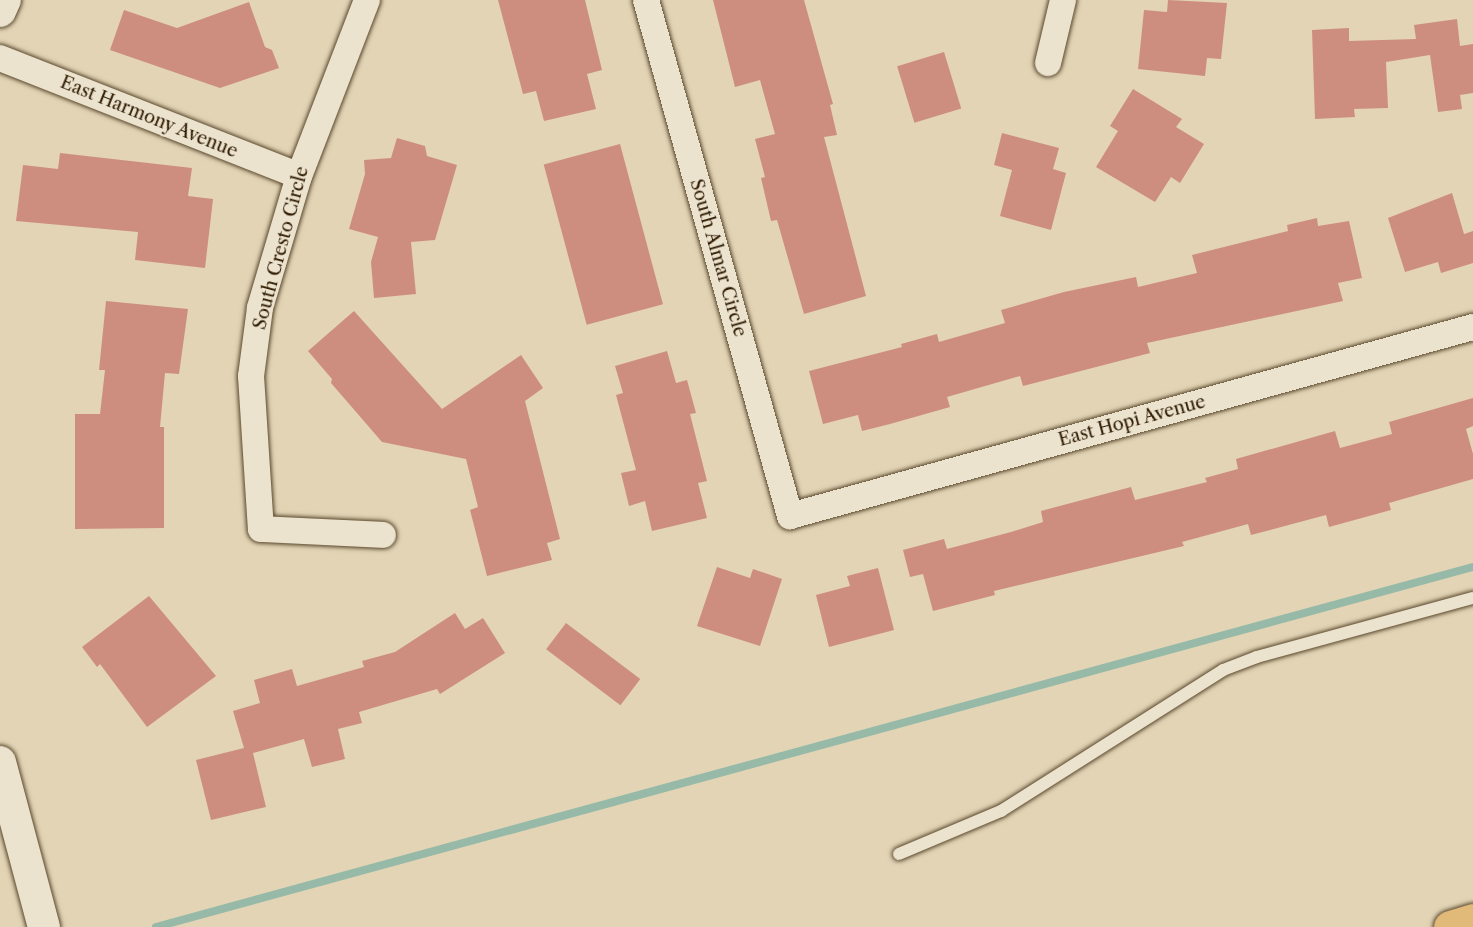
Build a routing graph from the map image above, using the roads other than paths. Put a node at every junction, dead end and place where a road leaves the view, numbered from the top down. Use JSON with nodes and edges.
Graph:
{"nodes":[{"id":1,"x":5,"y":0,"type":"edge"},
{"id":2,"x":368,"y":0,"type":"edge"},
{"id":3,"x":646,"y":0,"type":"edge"},
{"id":4,"x":1063,"y":0,"type":"edge"},
{"id":5,"x":0,"y":12,"type":"edge"},
{"id":6,"x":0,"y":58,"type":"edge"},
{"id":7,"x":1048,"y":63,"type":"dead end"},
{"id":8,"x":299,"y":176,"type":"junction"},
{"id":9,"x":1473,"y":327,"type":"edge"},
{"id":10,"x":790,"y":516,"type":"joint"},
{"id":11,"x":383,"y":535,"type":"dead end"},
{"id":12,"x":1473,"y":598,"type":"edge"},
{"id":13,"x":0,"y":762,"type":"edge"},
{"id":14,"x":899,"y":854,"type":"dead end"},
{"id":15,"x":1473,"y":920,"type":"edge"},
{"id":16,"x":44,"y":927,"type":"edge"},
{"id":17,"x":1450,"y":927,"type":"edge"}],
"edges":[{"from":1,"to":5,"type":"street"},
{"from":2,"to":8,"type":"street","name":"South Cresto Circle"},
{"from":3,"to":10,"type":"street","name":"South Almar Circle"},
{"from":4,"to":7,"type":"street"},
{"from":6,"to":8,"type":"street","name":"East Harmony Avenue"},
{"from":8,"to":11,"type":"street","name":"South Cresto Circle"},
{"from":9,"to":10,"type":"street","name":"East Hopi Avenue"},
{"from":12,"to":14,"type":"lane"},
{"from":13,"to":16,"type":"street"},
{"from":15,"to":17,"type":"highway"}]}
